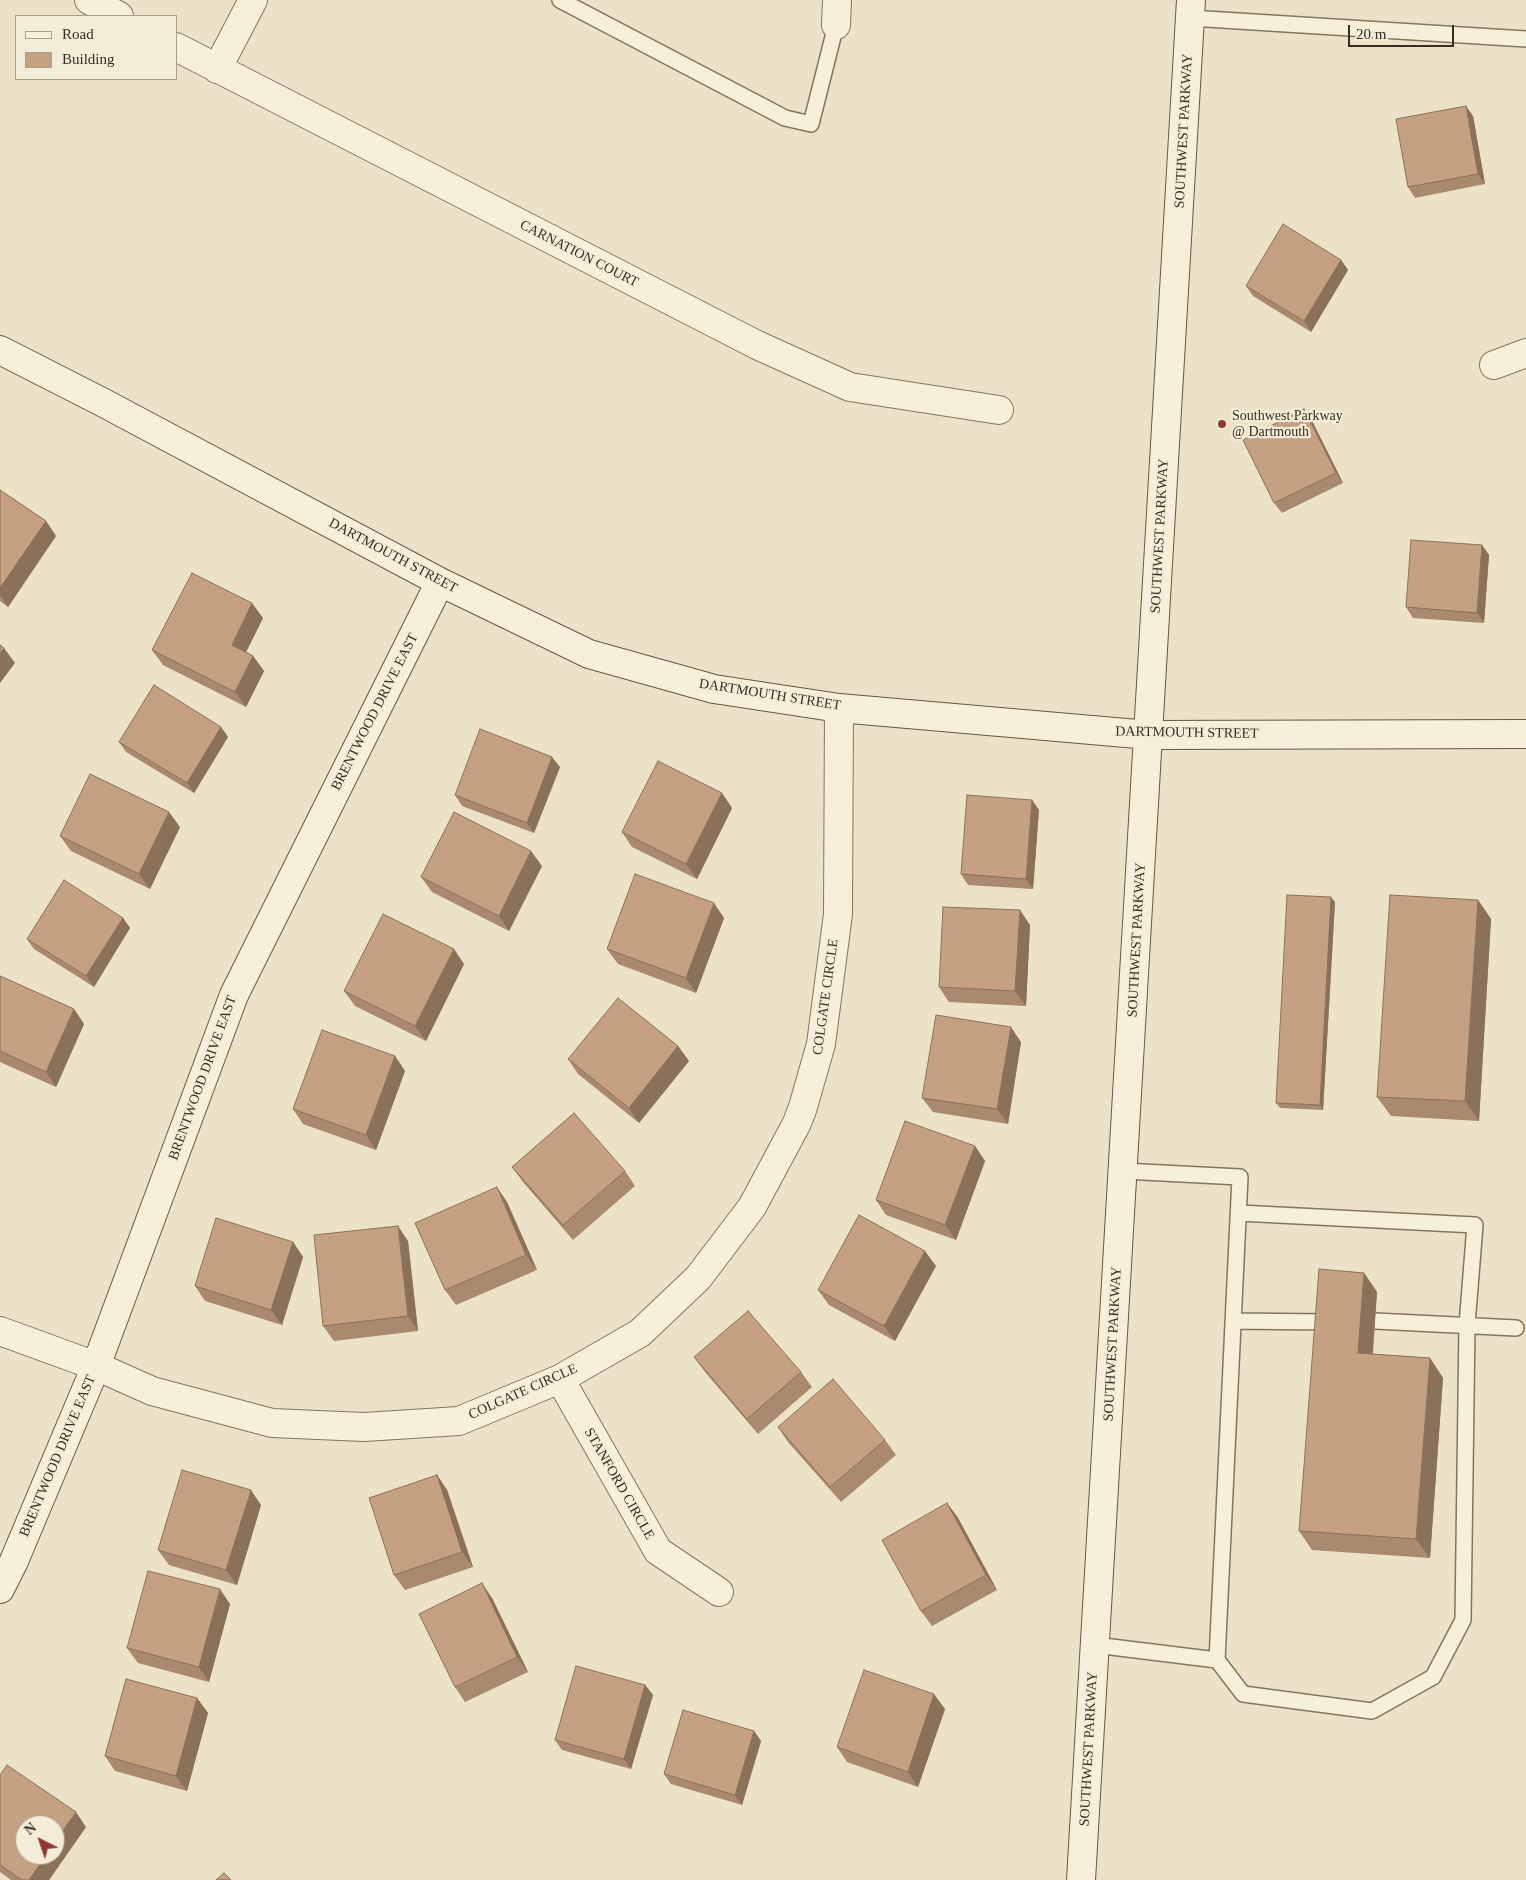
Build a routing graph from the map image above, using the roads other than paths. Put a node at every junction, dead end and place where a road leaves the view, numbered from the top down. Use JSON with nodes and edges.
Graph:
{"nodes":[{"id":1,"x":89,"y":0,"type":"edge"},
{"id":2,"x":253,"y":0,"type":"edge"},
{"id":3,"x":560,"y":0,"type":"edge"},
{"id":4,"x":1191,"y":9,"type":"edge"},
{"id":5,"x":836,"y":13,"type":"edge"},
{"id":6,"x":117,"y":15,"type":"edge"},
{"id":7,"x":1526,"y":39,"type":"edge"},
{"id":8,"x":178,"y":48,"type":"edge"},
{"id":9,"x":217,"y":69,"type":"junction"},
{"id":10,"x":0,"y":350,"type":"edge"},
{"id":11,"x":1526,"y":353,"type":"edge"},
{"id":12,"x":1494,"y":366,"type":"dead end"},
{"id":13,"x":999,"y":410,"type":"dead end"},
{"id":14,"x":440,"y":582,"type":"junction"},
{"id":15,"x":839,"y":708,"type":"junction"},
{"id":16,"x":1526,"y":734,"type":"edge"},
{"id":17,"x":1149,"y":735,"type":"junction"},
{"id":18,"x":1123,"y":1171,"type":"junction"},
{"id":19,"x":1239,"y":1213,"type":"junction"},
{"id":20,"x":1233,"y":1321,"type":"junction"},
{"id":21,"x":1375,"y":1321,"type":"dead end"},
{"id":22,"x":1330,"y":1322,"type":"edge"},
{"id":23,"x":1468,"y":1325,"type":"junction"},
{"id":24,"x":1516,"y":1328,"type":"dead end"},
{"id":25,"x":0,"y":1331,"type":"edge"},
{"id":26,"x":96,"y":1366,"type":"junction"},
{"id":27,"x":560,"y":1379,"type":"junction"},
{"id":28,"x":0,"y":1588,"type":"edge"},
{"id":29,"x":719,"y":1592,"type":"dead end"},
{"id":30,"x":1095,"y":1645,"type":"junction"},
{"id":31,"x":1217,"y":1660,"type":"junction"},
{"id":32,"x":1081,"y":1880,"type":"edge"}],
"edges":[{"from":1,"to":6,"type":"street"},
{"from":2,"to":9,"type":"street"},
{"from":3,"to":5,"type":"lane"},
{"from":4,"to":7,"type":"lane"},
{"from":4,"to":17,"type":"street","name":"SOUTHWEST PARKWAY"},
{"from":8,"to":9,"type":"street","name":"CARNATION COURT"},
{"from":9,"to":13,"type":"street","name":"CARNATION COURT"},
{"from":10,"to":14,"type":"street","name":"DARTMOUTH STREET"},
{"from":11,"to":12,"type":"street"},
{"from":14,"to":15,"type":"street","name":"DARTMOUTH STREET"},
{"from":14,"to":26,"type":"street","name":"BRENTWOOD DRIVE EAST"},
{"from":15,"to":17,"type":"street","name":"DARTMOUTH STREET"},
{"from":15,"to":27,"type":"street","name":"COLGATE CIRCLE"},
{"from":16,"to":17,"type":"street","name":"DARTMOUTH STREET"},
{"from":17,"to":18,"type":"street","name":"SOUTHWEST PARKWAY"},
{"from":18,"to":19,"type":"lane"},
{"from":18,"to":30,"type":"street","name":"SOUTHWEST PARKWAY"},
{"from":19,"to":20,"type":"lane"},
{"from":19,"to":23,"type":"lane"},
{"from":20,"to":22,"type":"lane"},
{"from":20,"to":31,"type":"lane"},
{"from":21,"to":23,"type":"lane"},
{"from":23,"to":24,"type":"lane"},
{"from":23,"to":31,"type":"lane"},
{"from":25,"to":26,"type":"street","name":"COLGATE CIRCLE"},
{"from":26,"to":27,"type":"street","name":"COLGATE CIRCLE"},
{"from":26,"to":28,"type":"street","name":"BRENTWOOD DRIVE EAST"},
{"from":27,"to":29,"type":"street","name":"STANFORD CIRCLE"},
{"from":30,"to":31,"type":"lane"},
{"from":30,"to":32,"type":"street","name":"SOUTHWEST PARKWAY"}]}
